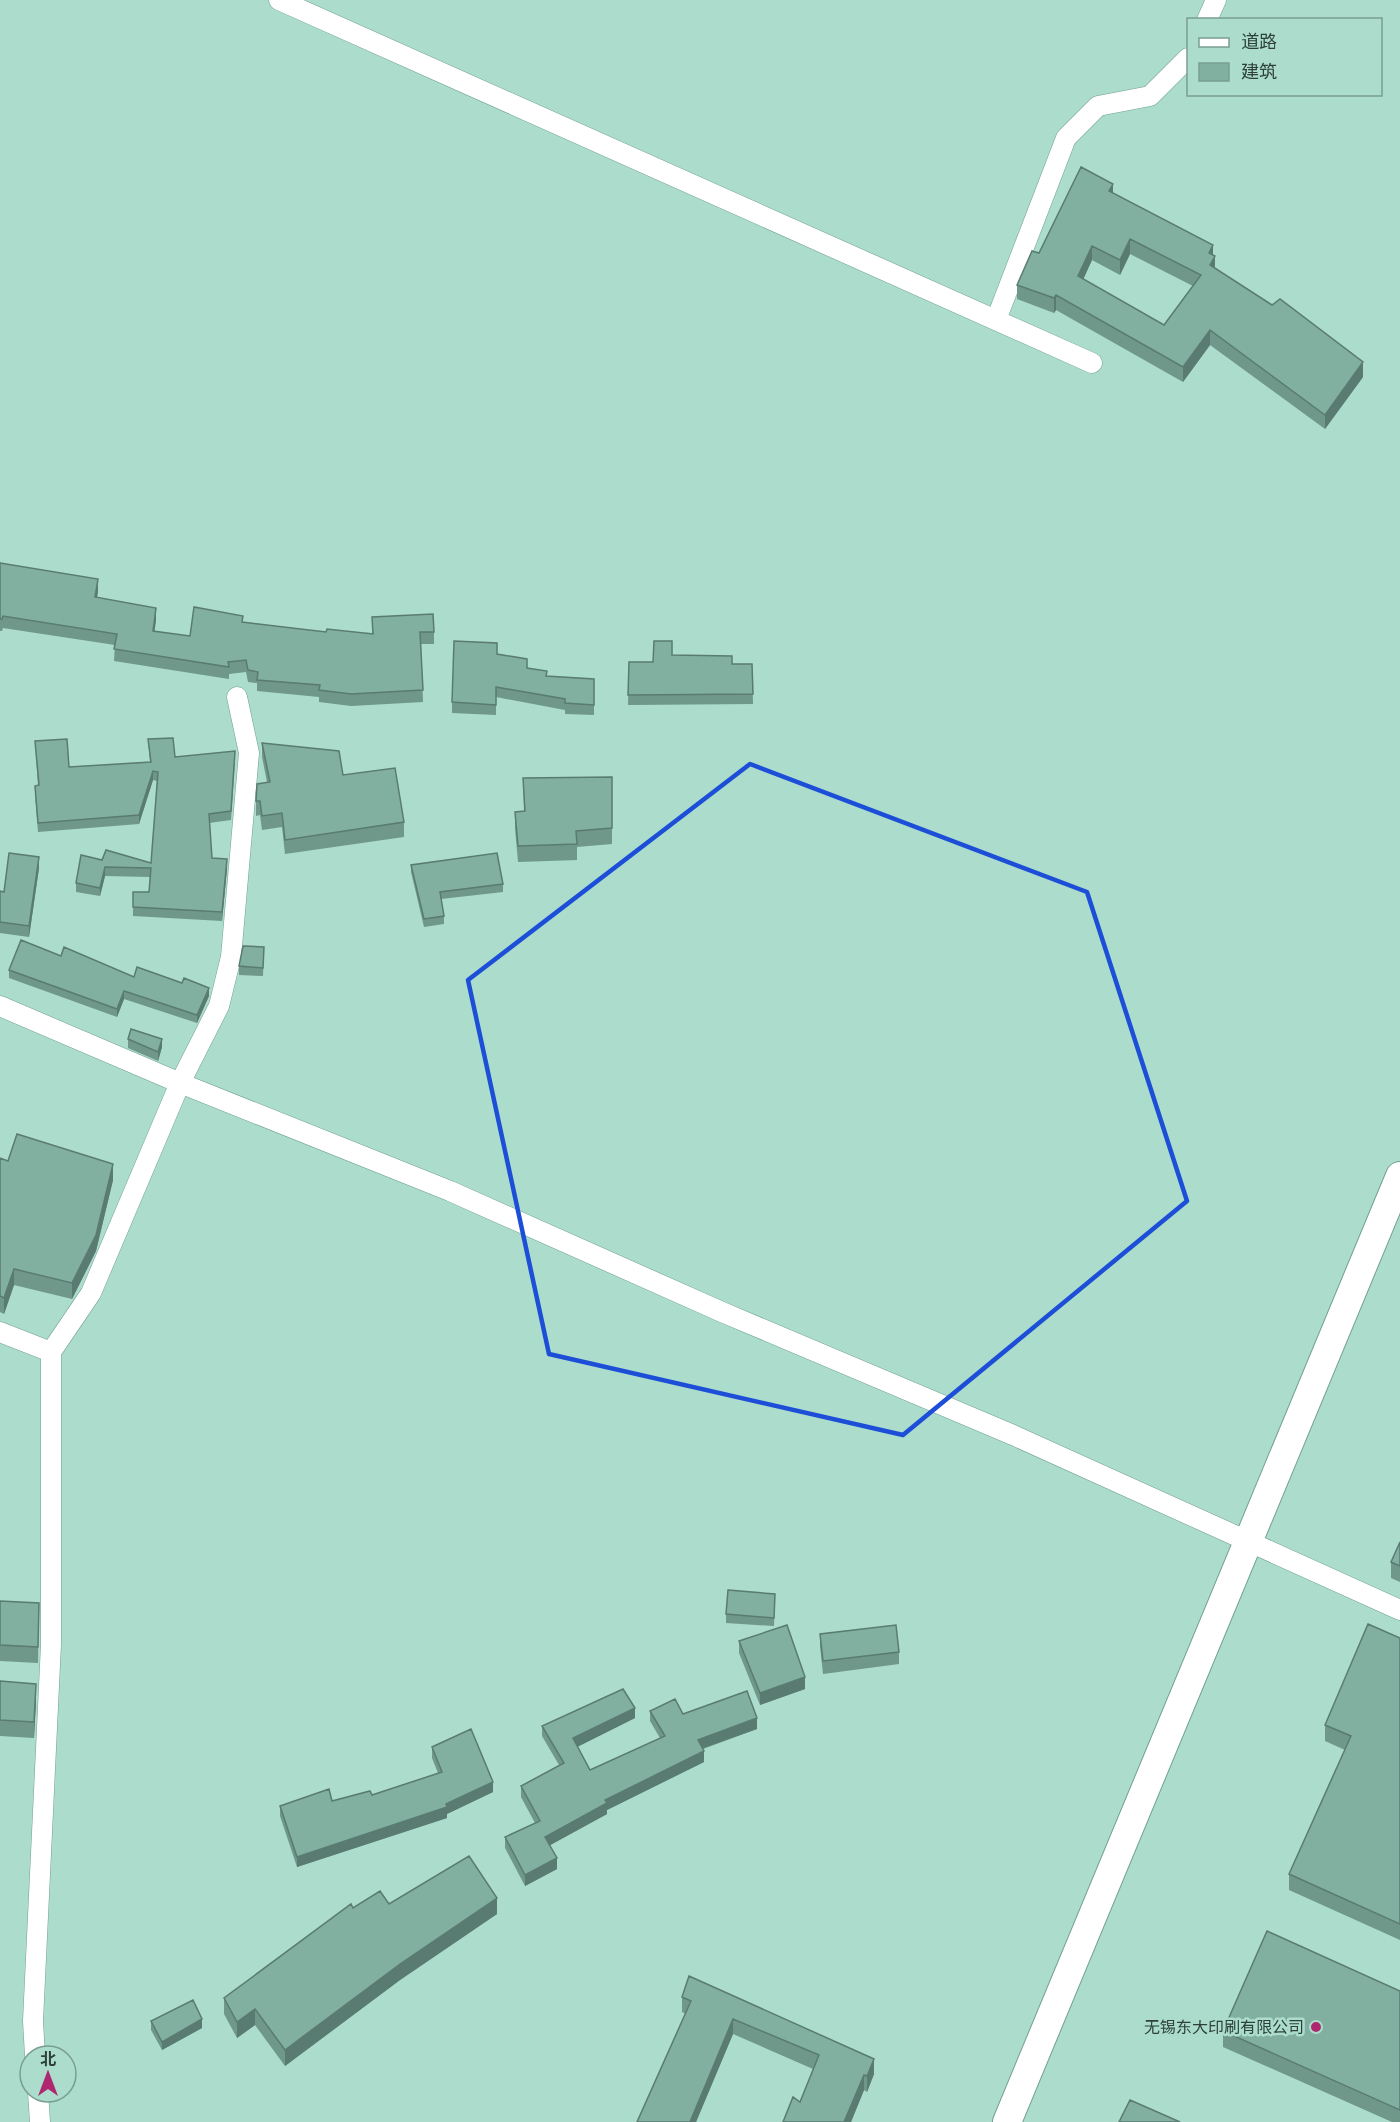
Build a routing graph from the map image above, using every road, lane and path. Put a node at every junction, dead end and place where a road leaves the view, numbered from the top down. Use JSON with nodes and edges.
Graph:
{"nodes":[{"id":1,"x":279,"y":0,"type":"edge"},
{"id":2,"x":1216,"y":0,"type":"edge"},
{"id":3,"x":1208,"y":18,"type":"edge"},
{"id":4,"x":1187,"y":59,"type":"edge"},
{"id":5,"x":996,"y":320,"type":"junction"},
{"id":6,"x":1092,"y":363,"type":"dead end"},
{"id":7,"x":237,"y":697,"type":"dead end"},
{"id":8,"x":0,"y":1006,"type":"edge"},
{"id":9,"x":180,"y":1083,"type":"junction"},
{"id":10,"x":1400,"y":1176,"type":"edge"},
{"id":11,"x":0,"y":1332,"type":"edge"},
{"id":12,"x":51,"y":1352,"type":"junction"},
{"id":13,"x":1248,"y":1543,"type":"junction"},
{"id":14,"x":1400,"y":1610,"type":"edge"},
{"id":15,"x":34,"y":2044,"type":"edge"},
{"id":16,"x":39,"y":2104,"type":"edge"},
{"id":17,"x":40,"y":2122,"type":"edge"},
{"id":18,"x":1007,"y":2122,"type":"edge"}],
"edges":[{"from":1,"to":5,"type":"street"},
{"from":2,"to":3,"type":"street"},
{"from":4,"to":5,"type":"street"},
{"from":5,"to":6,"type":"street"},
{"from":7,"to":9,"type":"street"},
{"from":8,"to":9,"type":"street"},
{"from":9,"to":12,"type":"street"},
{"from":9,"to":13,"type":"street"},
{"from":10,"to":13,"type":"street"},
{"from":11,"to":12,"type":"street"},
{"from":12,"to":15,"type":"street"},
{"from":13,"to":14,"type":"street"},
{"from":13,"to":18,"type":"street"},
{"from":16,"to":17,"type":"street"}]}
